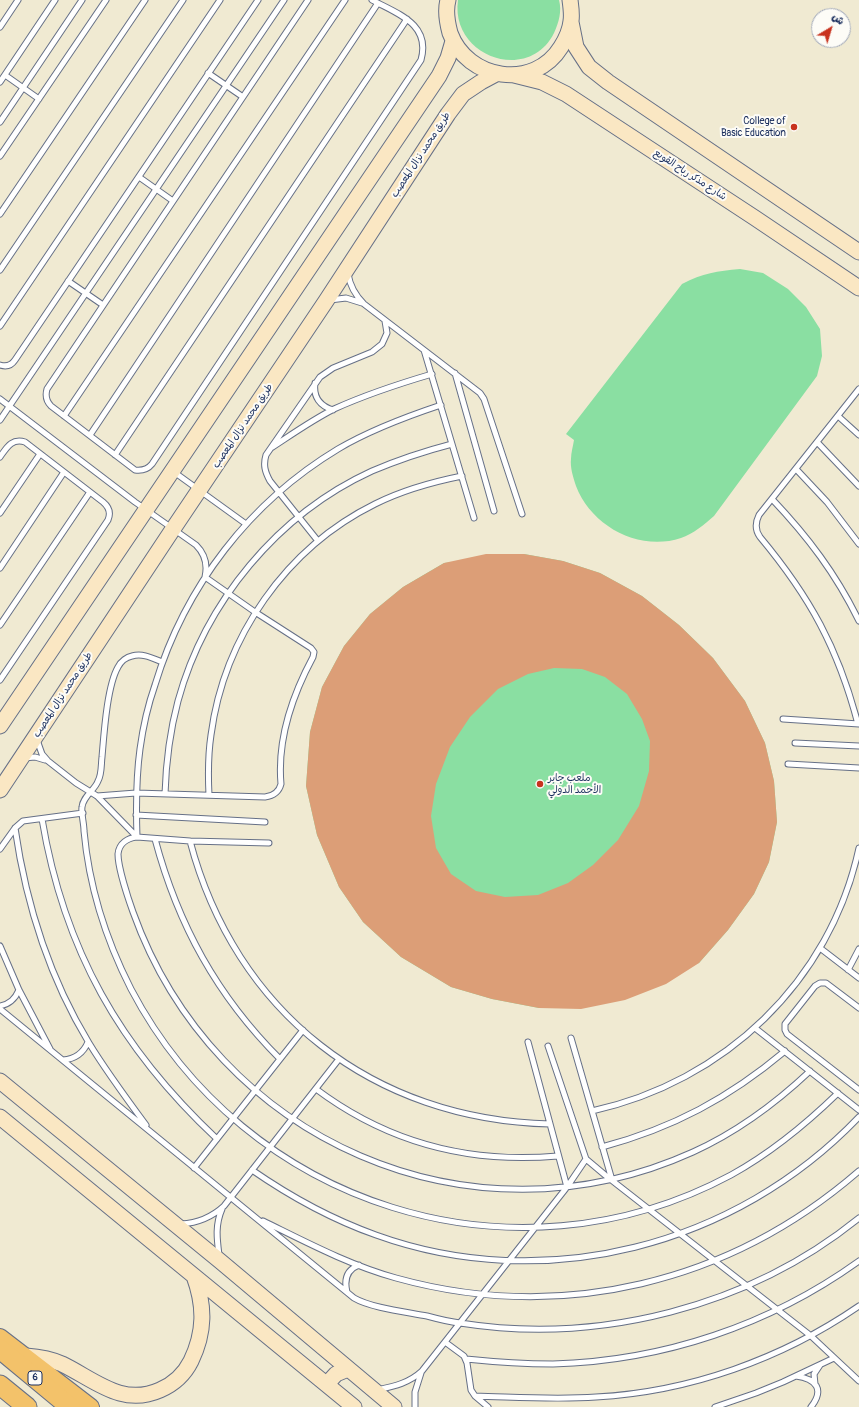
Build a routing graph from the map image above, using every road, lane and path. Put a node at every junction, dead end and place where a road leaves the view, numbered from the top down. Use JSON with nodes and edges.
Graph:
{"nodes":[{"id":1,"x":18,"y":0,"type":"edge"},
{"id":2,"x":55,"y":0,"type":"edge"},
{"id":3,"x":82,"y":0,"type":"edge"},
{"id":4,"x":106,"y":0,"type":"edge"},
{"id":5,"x":145,"y":0,"type":"edge"},
{"id":6,"x":183,"y":0,"type":"edge"},
{"id":7,"x":220,"y":0,"type":"edge"},
{"id":8,"x":258,"y":0,"type":"edge"},
{"id":9,"x":284,"y":0,"type":"edge"},
{"id":10,"x":308,"y":0,"type":"edge"},
{"id":11,"x":345,"y":0,"type":"edge"},
{"id":12,"x":372,"y":0,"type":"edge"},
{"id":13,"x":570,"y":0,"type":"edge"},
{"id":14,"x":378,"y":3,"type":"junction"},
{"id":15,"x":444,"y":3,"type":"edge"},
{"id":16,"x":407,"y":19,"type":"junction"},
{"id":17,"x":571,"y":22,"type":"junction"},
{"id":18,"x":0,"y":26,"type":"edge"},
{"id":19,"x":453,"y":41,"type":"junction"},
{"id":20,"x":208,"y":73,"type":"junction"},
{"id":21,"x":5,"y":74,"type":"junction"},
{"id":22,"x":496,"y":74,"type":"junction"},
{"id":23,"x":514,"y":75,"type":"junction"},
{"id":24,"x":0,"y":82,"type":"edge"},
{"id":25,"x":226,"y":85,"type":"junction"},
{"id":26,"x":23,"y":87,"type":"junction"},
{"id":27,"x":243,"y":97,"type":"junction"},
{"id":28,"x":39,"y":98,"type":"junction"},
{"id":29,"x":0,"y":122,"type":"edge"},
{"id":30,"x":0,"y":156,"type":"edge"},
{"id":31,"x":139,"y":177,"type":"junction"},
{"id":32,"x":156,"y":189,"type":"junction"},
{"id":33,"x":173,"y":201,"type":"junction"},
{"id":34,"x":0,"y":214,"type":"edge"},
{"id":35,"x":859,"y":252,"type":"edge"},
{"id":36,"x":348,"y":268,"type":"junction"},
{"id":37,"x":0,"y":270,"type":"edge"},
{"id":38,"x":68,"y":281,"type":"junction"},
{"id":39,"x":859,"y":288,"type":"edge"},
{"id":40,"x":86,"y":293,"type":"junction"},
{"id":41,"x":326,"y":301,"type":"junction"},
{"id":42,"x":364,"y":304,"type":"junction"},
{"id":43,"x":103,"y":305,"type":"junction"},
{"id":44,"x":385,"y":321,"type":"junction"},
{"id":45,"x":0,"y":326,"type":"edge"},
{"id":46,"x":424,"y":350,"type":"junction"},
{"id":47,"x":0,"y":365,"type":"edge"},
{"id":48,"x":455,"y":373,"type":"junction"},
{"id":49,"x":432,"y":374,"type":"junction"},
{"id":50,"x":315,"y":382,"type":"junction"},
{"id":51,"x":859,"y":389,"type":"edge"},
{"id":52,"x":0,"y":399,"type":"edge"},
{"id":53,"x":441,"y":405,"type":"junction"},
{"id":54,"x":9,"y":406,"type":"junction"},
{"id":55,"x":333,"y":410,"type":"junction"},
{"id":56,"x":64,"y":416,"type":"junction"},
{"id":57,"x":838,"y":416,"type":"junction"},
{"id":58,"x":0,"y":420,"type":"edge"},
{"id":59,"x":90,"y":435,"type":"junction"},
{"id":60,"x":859,"y":435,"type":"edge"},
{"id":61,"x":817,"y":442,"type":"junction"},
{"id":62,"x":452,"y":444,"type":"junction"},
{"id":63,"x":269,"y":450,"type":"junction"},
{"id":64,"x":40,"y":454,"type":"junction"},
{"id":65,"x":115,"y":455,"type":"junction"},
{"id":66,"x":0,"y":457,"type":"edge"},
{"id":67,"x":796,"y":469,"type":"junction"},
{"id":68,"x":172,"y":471,"type":"junction"},
{"id":69,"x":64,"y":472,"type":"junction"},
{"id":70,"x":462,"y":476,"type":"junction"},
{"id":71,"x":859,"y":486,"type":"edge"},
{"id":72,"x":200,"y":490,"type":"junction"},
{"id":73,"x":90,"y":492,"type":"junction"},
{"id":74,"x":278,"y":493,"type":"junction"},
{"id":75,"x":772,"y":499,"type":"junction"},
{"id":76,"x":145,"y":509,"type":"junction"},
{"id":77,"x":494,"y":511,"type":"dead end"},
{"id":78,"x":0,"y":513,"type":"edge"},
{"id":79,"x":522,"y":514,"type":"dead end"},
{"id":80,"x":298,"y":518,"type":"junction"},
{"id":81,"x":474,"y":518,"type":"dead end"},
{"id":82,"x":246,"y":524,"type":"junction"},
{"id":83,"x":173,"y":529,"type":"junction"},
{"id":84,"x":318,"y":541,"type":"junction"},
{"id":85,"x":859,"y":544,"type":"edge"},
{"id":86,"x":0,"y":568,"type":"edge"},
{"id":87,"x":205,"y":577,"type":"junction"},
{"id":88,"x":228,"y":594,"type":"junction"},
{"id":89,"x":255,"y":612,"type":"junction"},
{"id":90,"x":859,"y":621,"type":"edge"},
{"id":91,"x":0,"y":625,"type":"edge"},
{"id":92,"x":162,"y":662,"type":"junction"},
{"id":93,"x":0,"y":680,"type":"edge"},
{"id":94,"x":783,"y":719,"type":"dead end"},
{"id":95,"x":858,"y":724,"type":"edge"},
{"id":96,"x":0,"y":726,"type":"edge"},
{"id":97,"x":36,"y":735,"type":"junction"},
{"id":98,"x":795,"y":743,"type":"dead end"},
{"id":99,"x":859,"y":746,"type":"edge"},
{"id":100,"x":21,"y":759,"type":"junction"},
{"id":101,"x":48,"y":761,"type":"junction"},
{"id":102,"x":788,"y":764,"type":"dead end"},
{"id":103,"x":859,"y":768,"type":"edge"},
{"id":104,"x":0,"y":790,"type":"edge"},
{"id":105,"x":90,"y":793,"type":"junction"},
{"id":106,"x":136,"y":793,"type":"junction"},
{"id":107,"x":165,"y":794,"type":"junction"},
{"id":108,"x":209,"y":795,"type":"junction"},
{"id":109,"x":97,"y":796,"type":"junction"},
{"id":110,"x":83,"y":813,"type":"junction"},
{"id":111,"x":136,"y":815,"type":"junction"},
{"id":112,"x":42,"y":819,"type":"junction"},
{"id":113,"x":265,"y":822,"type":"dead end"},
{"id":114,"x":14,"y":828,"type":"junction"},
{"id":115,"x":137,"y":837,"type":"junction"},
{"id":116,"x":155,"y":839,"type":"junction"},
{"id":117,"x":190,"y":841,"type":"junction"},
{"id":118,"x":269,"y":843,"type":"dead end"},
{"id":119,"x":859,"y":848,"type":"edge"},
{"id":120,"x":0,"y":850,"type":"edge"},
{"id":121,"x":0,"y":946,"type":"edge"},
{"id":122,"x":820,"y":948,"type":"junction"},
{"id":123,"x":859,"y":949,"type":"edge"},
{"id":124,"x":848,"y":970,"type":"junction"},
{"id":125,"x":859,"y":978,"type":"edge"},
{"id":126,"x":19,"y":990,"type":"junction"},
{"id":127,"x":0,"y":1008,"type":"edge"},
{"id":128,"x":859,"y":1008,"type":"edge"},
{"id":129,"x":755,"y":1028,"type":"junction"},
{"id":130,"x":303,"y":1030,"type":"junction"},
{"id":131,"x":571,"y":1038,"type":"dead end"},
{"id":132,"x":88,"y":1042,"type":"junction"},
{"id":133,"x":528,"y":1042,"type":"dead end"},
{"id":134,"x":548,"y":1046,"type":"dead end"},
{"id":135,"x":52,"y":1051,"type":"junction"},
{"id":136,"x":785,"y":1051,"type":"junction"},
{"id":137,"x":339,"y":1059,"type":"junction"},
{"id":138,"x":62,"y":1060,"type":"junction"},
{"id":139,"x":280,"y":1060,"type":"junction"},
{"id":140,"x":810,"y":1071,"type":"junction"},
{"id":141,"x":0,"y":1081,"type":"edge"},
{"id":142,"x":316,"y":1089,"type":"junction"},
{"id":143,"x":859,"y":1090,"type":"edge"},
{"id":144,"x":255,"y":1091,"type":"junction"},
{"id":145,"x":838,"y":1093,"type":"junction"},
{"id":146,"x":859,"y":1110,"type":"edge"},
{"id":147,"x":592,"y":1111,"type":"junction"},
{"id":148,"x":0,"y":1117,"type":"edge"},
{"id":149,"x":859,"y":1117,"type":"edge"},
{"id":150,"x":233,"y":1119,"type":"junction"},
{"id":151,"x":292,"y":1119,"type":"junction"},
{"id":152,"x":550,"y":1124,"type":"junction"},
{"id":153,"x":151,"y":1132,"type":"junction"},
{"id":154,"x":217,"y":1139,"type":"junction"},
{"id":155,"x":270,"y":1147,"type":"junction"},
{"id":156,"x":602,"y":1147,"type":"junction"},
{"id":157,"x":558,"y":1156,"type":"junction"},
{"id":158,"x":586,"y":1159,"type":"junction"},
{"id":159,"x":194,"y":1168,"type":"junction"},
{"id":160,"x":252,"y":1170,"type":"junction"},
{"id":161,"x":859,"y":1171,"type":"edge"},
{"id":162,"x":612,"y":1180,"type":"junction"},
{"id":163,"x":567,"y":1187,"type":"junction"},
{"id":164,"x":230,"y":1198,"type":"junction"},
{"id":165,"x":224,"y":1206,"type":"junction"},
{"id":166,"x":649,"y":1209,"type":"junction"},
{"id":167,"x":255,"y":1217,"type":"junction"},
{"id":168,"x":859,"y":1218,"type":"edge"},
{"id":169,"x":175,"y":1224,"type":"junction"},
{"id":170,"x":535,"y":1227,"type":"junction"},
{"id":171,"x":681,"y":1234,"type":"junction"},
{"id":172,"x":509,"y":1260,"type":"junction"},
{"id":173,"x":715,"y":1260,"type":"junction"},
{"id":174,"x":220,"y":1261,"type":"junction"},
{"id":175,"x":859,"y":1261,"type":"edge"},
{"id":176,"x":359,"y":1265,"type":"junction"},
{"id":177,"x":194,"y":1276,"type":"junction"},
{"id":178,"x":747,"y":1286,"type":"junction"},
{"id":179,"x":347,"y":1292,"type":"junction"},
{"id":180,"x":483,"y":1294,"type":"junction"},
{"id":181,"x":859,"y":1306,"type":"edge"},
{"id":182,"x":777,"y":1310,"type":"junction"},
{"id":183,"x":460,"y":1323,"type":"junction"},
{"id":184,"x":811,"y":1336,"type":"junction"},
{"id":185,"x":0,"y":1337,"type":"edge"},
{"id":186,"x":445,"y":1342,"type":"junction"},
{"id":187,"x":0,"y":1349,"type":"edge"},
{"id":188,"x":326,"y":1350,"type":"junction"},
{"id":189,"x":26,"y":1356,"type":"junction"},
{"id":190,"x":834,"y":1358,"type":"junction"},
{"id":191,"x":466,"y":1359,"type":"junction"},
{"id":192,"x":821,"y":1364,"type":"junction"},
{"id":193,"x":348,"y":1369,"type":"junction"},
{"id":194,"x":422,"y":1370,"type":"junction"},
{"id":195,"x":313,"y":1373,"type":"junction"},
{"id":196,"x":796,"y":1376,"type":"junction"},
{"id":197,"x":858,"y":1379,"type":"edge"},
{"id":198,"x":327,"y":1384,"type":"junction"},
{"id":199,"x":815,"y":1384,"type":"junction"},
{"id":200,"x":0,"y":1385,"type":"edge"},
{"id":201,"x":374,"y":1391,"type":"junction"},
{"id":202,"x":474,"y":1396,"type":"junction"},
{"id":203,"x":28,"y":1407,"type":"edge"},
{"id":204,"x":70,"y":1407,"type":"edge"},
{"id":205,"x":91,"y":1407,"type":"edge"},
{"id":206,"x":354,"y":1407,"type":"edge"},
{"id":207,"x":394,"y":1407,"type":"edge"},
{"id":208,"x":415,"y":1407,"type":"edge"},
{"id":209,"x":488,"y":1407,"type":"edge"},
{"id":210,"x":715,"y":1407,"type":"edge"},
{"id":211,"x":811,"y":1407,"type":"edge"}],
"edges":[{"from":1,"to":18,"type":"lane"},
{"from":2,"to":21,"type":"lane"},
{"from":3,"to":26,"type":"lane"},
{"from":4,"to":28,"type":"lane"},
{"from":5,"to":34,"type":"lane"},
{"from":6,"to":37,"type":"lane"},
{"from":7,"to":45,"type":"lane"},
{"from":8,"to":20,"type":"lane"},
{"from":9,"to":25,"type":"lane"},
{"from":10,"to":27,"type":"lane"},
{"from":11,"to":56,"type":"lane"},
{"from":12,"to":14,"type":"lane"},
{"from":13,"to":17,"type":"street"},
{"from":14,"to":16,"type":"lane"},
{"from":14,"to":59,"type":"lane"},
{"from":15,"to":19,"type":"street"},
{"from":16,"to":65,"type":"lane"},
{"from":16,"to":65,"type":"lane"},
{"from":17,"to":23,"type":"street"},
{"from":17,"to":35,"type":"street"},
{"from":19,"to":22,"type":"street"},
{"from":19,"to":68,"type":"street"},
{"from":20,"to":25,"type":"lane"},
{"from":20,"to":31,"type":"lane"},
{"from":21,"to":24,"type":"lane"},
{"from":21,"to":26,"type":"lane"},
{"from":22,"to":23,"type":"street"},
{"from":22,"to":36,"type":"street","name":"طريق محمد نزال المعصب"},
{"from":23,"to":39,"type":"street","name":"شارع مذكر رباح القوبع"},
{"from":25,"to":27,"type":"lane"},
{"from":25,"to":32,"type":"lane"},
{"from":26,"to":28,"type":"lane"},
{"from":26,"to":29,"type":"lane"},
{"from":27,"to":33,"type":"lane"},
{"from":28,"to":30,"type":"lane"},
{"from":31,"to":32,"type":"lane"},
{"from":31,"to":38,"type":"lane"},
{"from":32,"to":33,"type":"lane"},
{"from":32,"to":40,"type":"lane"},
{"from":33,"to":43,"type":"lane"},
{"from":36,"to":41,"type":"street","name":"طريق محمد نزال المعصب"},
{"from":36,"to":42,"type":"lane"},
{"from":38,"to":40,"type":"lane"},
{"from":38,"to":47,"type":"lane"},
{"from":40,"to":43,"type":"lane"},
{"from":40,"to":54,"type":"lane"},
{"from":41,"to":42,"type":"lane"},
{"from":41,"to":72,"type":"street","name":"طريق محمد نزال المعصب"},
{"from":42,"to":44,"type":"lane"},
{"from":43,"to":56,"type":"lane"},
{"from":44,"to":46,"type":"lane"},
{"from":44,"to":50,"type":"lane"},
{"from":46,"to":48,"type":"lane"},
{"from":46,"to":49,"type":"lane"},
{"from":48,"to":77,"type":"lane"},
{"from":48,"to":79,"type":"lane"},
{"from":49,"to":53,"type":"lane"},
{"from":49,"to":55,"type":"lane"},
{"from":50,"to":55,"type":"lane"},
{"from":50,"to":63,"type":"lane"},
{"from":51,"to":57,"type":"lane"},
{"from":52,"to":54,"type":"lane"},
{"from":53,"to":62,"type":"lane"},
{"from":53,"to":74,"type":"lane"},
{"from":54,"to":58,"type":"lane"},
{"from":54,"to":76,"type":"lane"},
{"from":55,"to":63,"type":"lane"},
{"from":56,"to":59,"type":"lane"},
{"from":57,"to":60,"type":"lane"},
{"from":57,"to":61,"type":"lane"},
{"from":59,"to":65,"type":"lane"},
{"from":61,"to":67,"type":"lane"},
{"from":61,"to":71,"type":"lane"},
{"from":62,"to":70,"type":"lane"},
{"from":62,"to":80,"type":"lane"},
{"from":63,"to":74,"type":"lane"},
{"from":64,"to":66,"type":"lane"},
{"from":64,"to":69,"type":"lane"},
{"from":64,"to":78,"type":"lane"},
{"from":67,"to":75,"type":"lane"},
{"from":67,"to":85,"type":"lane"},
{"from":68,"to":72,"type":"lane"},
{"from":68,"to":76,"type":"street"},
{"from":69,"to":73,"type":"lane"},
{"from":69,"to":86,"type":"lane"},
{"from":70,"to":81,"type":"lane"},
{"from":70,"to":84,"type":"lane"},
{"from":72,"to":82,"type":"lane"},
{"from":72,"to":83,"type":"street","name":"طريق محمد نزال المعصب"},
{"from":73,"to":91,"type":"lane"},
{"from":73,"to":93,"type":"lane"},
{"from":74,"to":80,"type":"lane"},
{"from":74,"to":82,"type":"lane"},
{"from":75,"to":90,"type":"lane"},
{"from":75,"to":95,"type":"lane"},
{"from":76,"to":83,"type":"lane"},
{"from":76,"to":96,"type":"street"},
{"from":80,"to":84,"type":"lane"},
{"from":80,"to":88,"type":"lane"},
{"from":82,"to":87,"type":"lane"},
{"from":83,"to":87,"type":"lane"},
{"from":83,"to":97,"type":"street","name":"طريق محمد نزال المعصب"},
{"from":84,"to":89,"type":"lane"},
{"from":87,"to":88,"type":"lane"},
{"from":87,"to":92,"type":"lane"},
{"from":88,"to":89,"type":"lane"},
{"from":88,"to":107,"type":"lane"},
{"from":89,"to":108,"type":"lane"},
{"from":89,"to":108,"type":"lane"},
{"from":92,"to":105,"type":"lane"},
{"from":92,"to":106,"type":"lane"},
{"from":94,"to":95,"type":"lane"},
{"from":97,"to":100,"type":"street","name":"طريق محمد نزال المعصب"},
{"from":97,"to":101,"type":"lane"},
{"from":98,"to":99,"type":"lane"},
{"from":100,"to":101,"type":"lane"},
{"from":100,"to":104,"type":"street","name":"طريق محمد نزال المعصب"},
{"from":101,"to":105,"type":"lane"},
{"from":102,"to":103,"type":"lane"},
{"from":105,"to":109,"type":"lane"},
{"from":105,"to":110,"type":"lane"},
{"from":106,"to":107,"type":"lane"},
{"from":106,"to":109,"type":"lane"},
{"from":106,"to":111,"type":"lane"},
{"from":107,"to":108,"type":"lane"},
{"from":109,"to":115,"type":"lane"},
{"from":110,"to":112,"type":"lane"},
{"from":110,"to":150,"type":"lane"},
{"from":111,"to":113,"type":"lane"},
{"from":111,"to":115,"type":"lane"},
{"from":112,"to":114,"type":"lane"},
{"from":112,"to":154,"type":"lane"},
{"from":114,"to":120,"type":"lane"},
{"from":114,"to":132,"type":"lane"},
{"from":115,"to":116,"type":"lane"},
{"from":115,"to":144,"type":"lane"},
{"from":116,"to":117,"type":"lane"},
{"from":116,"to":139,"type":"lane"},
{"from":117,"to":118,"type":"lane"},
{"from":117,"to":130,"type":"lane"},
{"from":119,"to":122,"type":"lane"},
{"from":121,"to":126,"type":"lane"},
{"from":122,"to":124,"type":"lane"},
{"from":122,"to":129,"type":"lane"},
{"from":123,"to":124,"type":"lane"},
{"from":124,"to":125,"type":"lane"},
{"from":126,"to":127,"type":"lane"},
{"from":126,"to":135,"type":"lane"},
{"from":127,"to":135,"type":"lane"},
{"from":128,"to":143,"type":"lane"},
{"from":129,"to":136,"type":"lane"},
{"from":129,"to":147,"type":"lane"},
{"from":130,"to":137,"type":"lane"},
{"from":130,"to":139,"type":"lane"},
{"from":131,"to":147,"type":"lane"},
{"from":132,"to":138,"type":"lane"},
{"from":132,"to":153,"type":"lane"},
{"from":133,"to":152,"type":"lane"},
{"from":134,"to":158,"type":"lane"},
{"from":135,"to":138,"type":"lane"},
{"from":136,"to":140,"type":"lane"},
{"from":136,"to":156,"type":"lane"},
{"from":137,"to":142,"type":"lane"},
{"from":137,"to":152,"type":"lane"},
{"from":138,"to":153,"type":"lane"},
{"from":139,"to":144,"type":"lane"},
{"from":140,"to":145,"type":"lane"},
{"from":140,"to":162,"type":"lane"},
{"from":141,"to":169,"type":"street"},
{"from":142,"to":151,"type":"lane"},
{"from":142,"to":157,"type":"lane"},
{"from":144,"to":150,"type":"lane"},
{"from":144,"to":151,"type":"lane"},
{"from":145,"to":146,"type":"lane"},
{"from":145,"to":166,"type":"lane"},
{"from":147,"to":156,"type":"lane"},
{"from":148,"to":177,"type":"street"},
{"from":149,"to":171,"type":"lane"},
{"from":150,"to":154,"type":"lane"},
{"from":150,"to":155,"type":"lane"},
{"from":151,"to":155,"type":"lane"},
{"from":151,"to":163,"type":"lane"},
{"from":152,"to":157,"type":"lane"},
{"from":153,"to":159,"type":"lane"},
{"from":154,"to":159,"type":"lane"},
{"from":155,"to":160,"type":"lane"},
{"from":155,"to":170,"type":"lane"},
{"from":156,"to":162,"type":"lane"},
{"from":157,"to":163,"type":"lane"},
{"from":158,"to":162,"type":"lane"},
{"from":158,"to":163,"type":"lane"},
{"from":159,"to":164,"type":"lane"},
{"from":160,"to":164,"type":"lane"},
{"from":160,"to":172,"type":"lane"},
{"from":161,"to":173,"type":"lane"},
{"from":162,"to":163,"type":"lane"},
{"from":162,"to":166,"type":"lane"},
{"from":163,"to":170,"type":"lane"},
{"from":164,"to":165,"type":"lane"},
{"from":164,"to":167,"type":"lane"},
{"from":165,"to":169,"type":"lane"},
{"from":165,"to":174,"type":"lane"},
{"from":166,"to":170,"type":"lane"},
{"from":166,"to":171,"type":"lane"},
{"from":167,"to":176,"type":"lane"},
{"from":167,"to":179,"type":"lane"},
{"from":168,"to":178,"type":"lane"},
{"from":169,"to":174,"type":"street"},
{"from":170,"to":172,"type":"lane"},
{"from":171,"to":172,"type":"lane"},
{"from":171,"to":173,"type":"lane"},
{"from":172,"to":180,"type":"lane"},
{"from":173,"to":178,"type":"lane"},
{"from":173,"to":180,"type":"lane"},
{"from":174,"to":188,"type":"street"},
{"from":175,"to":182,"type":"lane"},
{"from":176,"to":179,"type":"lane"},
{"from":176,"to":180,"type":"lane"},
{"from":177,"to":189,"type":"street"},
{"from":177,"to":195,"type":"street"},
{"from":178,"to":182,"type":"lane"},
{"from":178,"to":183,"type":"lane"},
{"from":179,"to":183,"type":"lane"},
{"from":180,"to":183,"type":"lane"},
{"from":181,"to":184,"type":"lane"},
{"from":182,"to":184,"type":"lane"},
{"from":182,"to":191,"type":"lane"},
{"from":183,"to":186,"type":"lane"},
{"from":184,"to":190,"type":"lane"},
{"from":184,"to":202,"type":"lane"},
{"from":185,"to":189,"type":"main road"},
{"from":186,"to":191,"type":"lane"},
{"from":186,"to":194,"type":"lane"},
{"from":187,"to":204,"type":"highway","number":"6"},
{"from":188,"to":193,"type":"street"},
{"from":188,"to":195,"type":"street"},
{"from":189,"to":205,"type":"main road"},
{"from":190,"to":192,"type":"lane"},
{"from":190,"to":197,"type":"lane"},
{"from":191,"to":202,"type":"lane"},
{"from":192,"to":196,"type":"lane"},
{"from":192,"to":199,"type":"lane"},
{"from":193,"to":198,"type":"street"},
{"from":193,"to":201,"type":"street"},
{"from":194,"to":201,"type":"lane"},
{"from":194,"to":208,"type":"lane"},
{"from":195,"to":198,"type":"street"},
{"from":196,"to":199,"type":"lane"},
{"from":196,"to":210,"type":"lane"},
{"from":198,"to":206,"type":"street"},
{"from":199,"to":211,"type":"lane"},
{"from":200,"to":203,"type":"highway"},
{"from":201,"to":207,"type":"street"},
{"from":202,"to":209,"type":"lane"}]}
